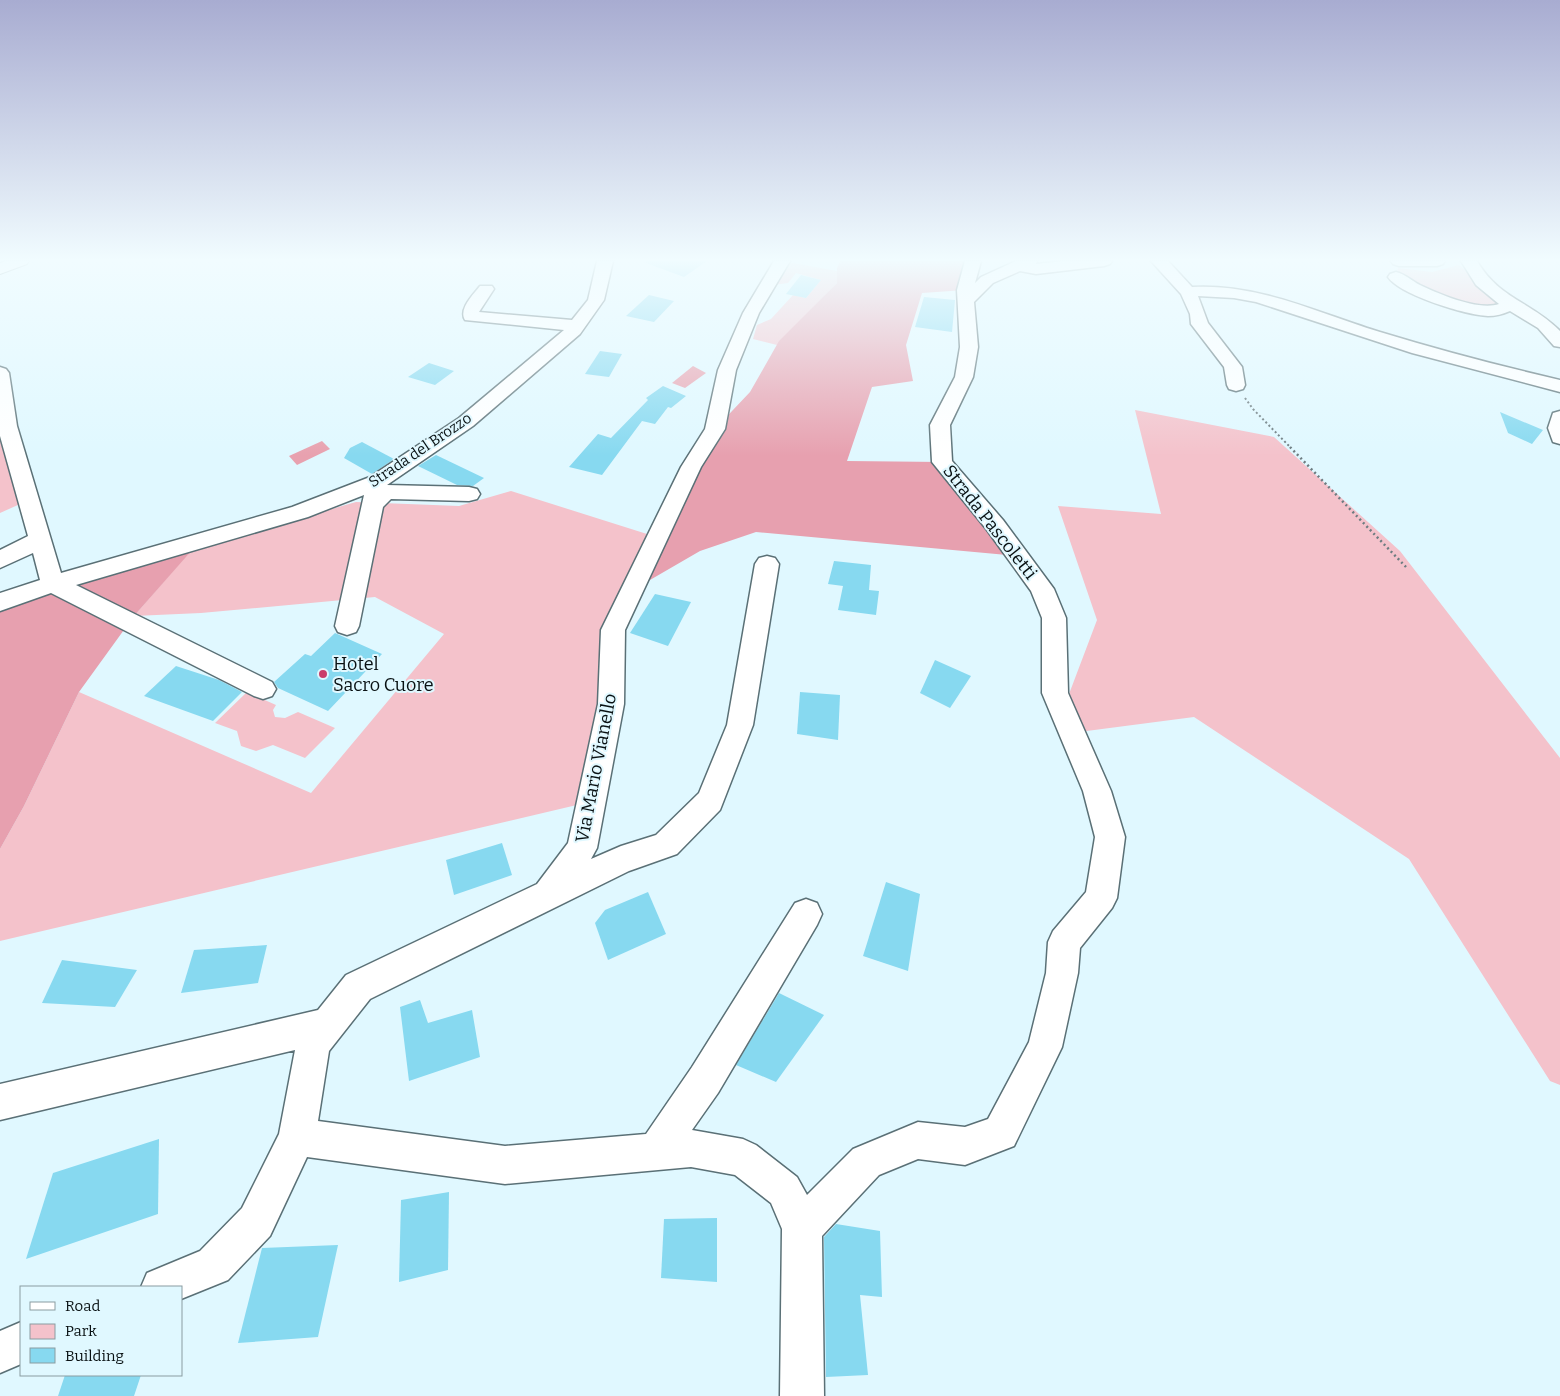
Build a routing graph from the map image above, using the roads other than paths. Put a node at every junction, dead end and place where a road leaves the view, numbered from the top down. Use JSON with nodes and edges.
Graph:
{"nodes":[{"id":1,"x":577,"y":326,"type":"edge"},
{"id":2,"x":745,"y":326,"type":"edge"},
{"id":3,"x":968,"y":326,"type":"edge"},
{"id":4,"x":1202,"y":326,"type":"edge"},
{"id":5,"x":1351,"y":326,"type":"edge"},
{"id":6,"x":1545,"y":326,"type":"edge"},
{"id":7,"x":1560,"y":342,"type":"edge"},
{"id":8,"x":0,"y":373,"type":"edge"},
{"id":9,"x":1236,"y":385,"type":"road end"},
{"id":10,"x":1560,"y":386,"type":"edge"},
{"id":11,"x":377,"y":482,"type":"junction"},
{"id":12,"x":469,"y":494,"type":"dead end"},
{"id":13,"x":372,"y":504,"type":"junction"},
{"id":14,"x":41,"y":539,"type":"junction"},
{"id":15,"x":0,"y":560,"type":"edge"},
{"id":16,"x":767,"y":564,"type":"dead end"},
{"id":17,"x":53,"y":584,"type":"junction"},
{"id":18,"x":0,"y":602,"type":"edge"},
{"id":19,"x":347,"y":626,"type":"dead end"},
{"id":20,"x":263,"y":689,"type":"dead end"},
{"id":21,"x":548,"y":894,"type":"junction"},
{"id":22,"x":806,"y":914,"type":"dead end"},
{"id":23,"x":328,"y":1026,"type":"junction"},
{"id":24,"x":0,"y":1102,"type":"edge"},
{"id":25,"x":297,"y":1137,"type":"junction"},
{"id":26,"x":655,"y":1152,"type":"junction"},
{"id":27,"x":802,"y":1228,"type":"junction"},
{"id":28,"x":164,"y":1286,"type":"edge"},
{"id":29,"x":20,"y":1344,"type":"edge"},
{"id":30,"x":0,"y":1352,"type":"edge"},
{"id":31,"x":802,"y":1396,"type":"edge"}],
"edges":[{"from":1,"to":11,"type":"street","name":"Strada del Brozzo"},
{"from":2,"to":21,"type":"street","name":"Via Mario Vianello"},
{"from":3,"to":27,"type":"street","name":"Strada Pascoletti"},
{"from":4,"to":9,"type":"street"},
{"from":5,"to":10,"type":"street"},
{"from":6,"to":7,"type":"street"},
{"from":8,"to":14,"type":"street"},
{"from":11,"to":13,"type":"street"},
{"from":11,"to":17,"type":"street","name":"Strada del Brozzo"},
{"from":12,"to":13,"type":"street"},
{"from":13,"to":19,"type":"street"},
{"from":14,"to":15,"type":"street"},
{"from":14,"to":17,"type":"street"},
{"from":16,"to":21,"type":"street"},
{"from":17,"to":18,"type":"street","name":"Strada del Brozzo"},
{"from":17,"to":20,"type":"street"},
{"from":21,"to":23,"type":"street","name":"Via Mario Vianello"},
{"from":22,"to":26,"type":"street"},
{"from":23,"to":24,"type":"street"},
{"from":23,"to":25,"type":"street","name":"Via Mario Vianello"},
{"from":25,"to":26,"type":"street"},
{"from":25,"to":28,"type":"street","name":"Via Mario Vianello"},
{"from":26,"to":27,"type":"street"},
{"from":27,"to":31,"type":"street"},
{"from":29,"to":30,"type":"street"}]}
